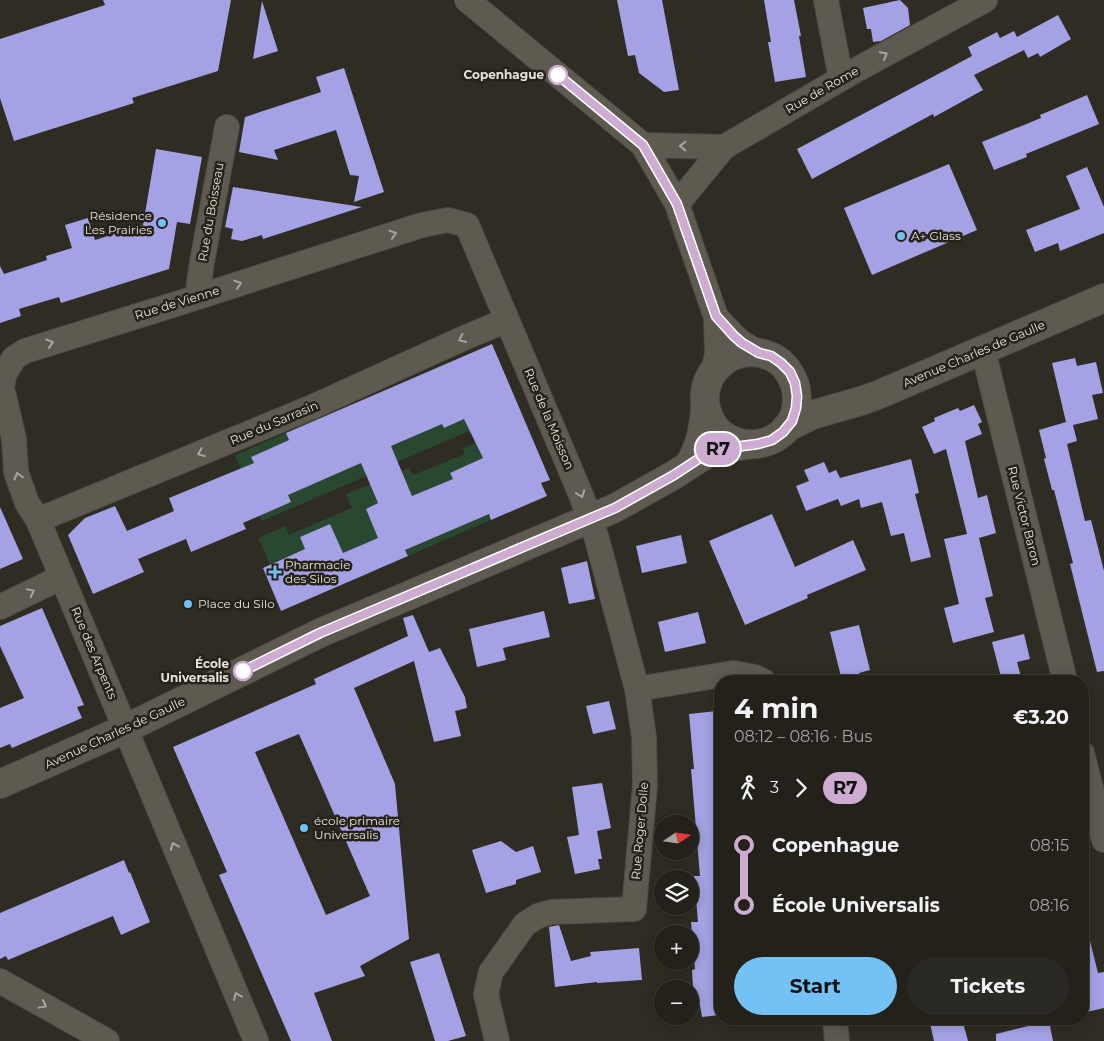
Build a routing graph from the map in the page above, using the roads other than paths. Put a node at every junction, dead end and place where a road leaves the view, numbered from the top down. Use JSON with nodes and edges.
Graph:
{"nodes":[{"id":1,"x":826,"y":0,"type":"edge"},
{"id":2,"x":985,"y":0,"type":"edge"},
{"id":3,"x":474,"y":2,"type":"edge"},
{"id":4,"x":841,"y":79,"type":"junction"},
{"id":5,"x":227,"y":126,"type":"dead end"},
{"id":6,"x":643,"y":145,"type":"junction"},
{"id":7,"x":724,"y":147,"type":"junction"},
{"id":8,"x":677,"y":204,"type":"junction"},
{"id":9,"x":197,"y":297,"type":"junction"},
{"id":10,"x":1104,"y":298,"type":"edge"},
{"id":11,"x":716,"y":316,"type":"junction"},
{"id":12,"x":507,"y":320,"type":"junction"},
{"id":13,"x":983,"y":350,"type":"junction"},
{"id":14,"x":759,"y":353,"type":"junction"},
{"id":15,"x":790,"y":372,"type":"junction"},
{"id":16,"x":712,"y":374,"type":"junction"},
{"id":17,"x":842,"y":406,"type":"junction"},
{"id":18,"x":706,"y":408,"type":"junction"},
{"id":19,"x":786,"y":428,"type":"junction"},
{"id":20,"x":754,"y":444,"type":"junction"},
{"id":21,"x":690,"y":464,"type":"junction"},
{"id":22,"x":590,"y":519,"type":"junction"},
{"id":23,"x":38,"y":520,"type":"junction"},
{"id":24,"x":62,"y":577,"type":"junction"},
{"id":25,"x":0,"y":607,"type":"edge"},
{"id":26,"x":721,"y":675,"type":"edge"},
{"id":27,"x":744,"y":675,"type":"edge"},
{"id":28,"x":1064,"y":675,"type":"edge"},
{"id":29,"x":714,"y":676,"type":"edge"},
{"id":30,"x":637,"y":689,"type":"junction"},
{"id":31,"x":125,"y":729,"type":"junction"},
{"id":32,"x":1089,"y":781,"type":"edge"},
{"id":33,"x":0,"y":784,"type":"edge"},
{"id":34,"x":1104,"y":840,"type":"edge"},
{"id":35,"x":0,"y":981,"type":"edge"},
{"id":36,"x":836,"y":1025,"type":"edge"},
{"id":37,"x":107,"y":1041,"type":"edge"},
{"id":38,"x":256,"y":1041,"type":"edge"},
{"id":39,"x":497,"y":1041,"type":"edge"},
{"id":40,"x":837,"y":1041,"type":"edge"}],
"edges":[{"from":1,"to":4,"type":"street"},
{"from":4,"to":2,"type":"street","name":"Rue de Rome","one_way":true},
{"from":3,"to":6,"type":"street"},
{"from":4,"to":7,"type":"street","name":"Rue de Rome"},
{"from":5,"to":9,"type":"street","name":"Rue du Boisseau"},
{"from":7,"to":6,"type":"street","one_way":true},
{"from":6,"to":8,"type":"street"},
{"from":7,"to":8,"type":"street","name":"Rue de Rome"},
{"from":8,"to":11,"type":"street"},
{"from":9,"to":12,"type":"street","name":"Rue de Vienne","one_way":true},
{"from":23,"to":9,"type":"street","name":"Rue de Vienne","one_way":true},
{"from":10,"to":13,"type":"street","name":"Avenue Charles de Gaulle"},
{"from":11,"to":14,"type":"street"},
{"from":11,"to":16,"type":"street"},
{"from":12,"to":22,"type":"street","name":"Rue de la Moisson","one_way":true},
{"from":12,"to":23,"type":"street","name":"Rue du Sarrasin","one_way":true},
{"from":13,"to":17,"type":"street","name":"Avenue Charles de Gaulle"},
{"from":13,"to":28,"type":"street","name":"Rue Victor Baron"},
{"from":14,"to":15,"type":"street"},
{"from":14,"to":16,"type":"street"},
{"from":15,"to":17,"type":"street"},
{"from":15,"to":19,"type":"street"},
{"from":16,"to":18,"type":"street"},
{"from":17,"to":19,"type":"street","name":"Avenue Charles de Gaulle"},
{"from":18,"to":20,"type":"street"},
{"from":18,"to":21,"type":"street"},
{"from":19,"to":20,"type":"street"},
{"from":20,"to":21,"type":"street","name":"Avenue Charles de Gaulle"},
{"from":21,"to":22,"type":"street","name":"Avenue Charles de Gaulle"},
{"from":22,"to":30,"type":"street","name":"Rue Roger Dolle"},
{"from":22,"to":31,"type":"street","name":"Avenue Charles de Gaulle"},
{"from":23,"to":24,"type":"street","name":"Rue de Vienne"},
{"from":25,"to":24,"type":"street","one_way":true},
{"from":24,"to":31,"type":"street","name":"Rue des Arpents"},
{"from":26,"to":27,"type":"street"},
{"from":29,"to":30,"type":"street"},
{"from":30,"to":39,"type":"street","name":"Rue Roger Dolle"},
{"from":31,"to":33,"type":"street","name":"Avenue Charles de Gaulle"},
{"from":38,"to":31,"type":"street","name":"Rue des Arpents","one_way":true},
{"from":32,"to":34,"type":"street"},
{"from":35,"to":37,"type":"street","one_way":true},
{"from":36,"to":40,"type":"street"}]}
